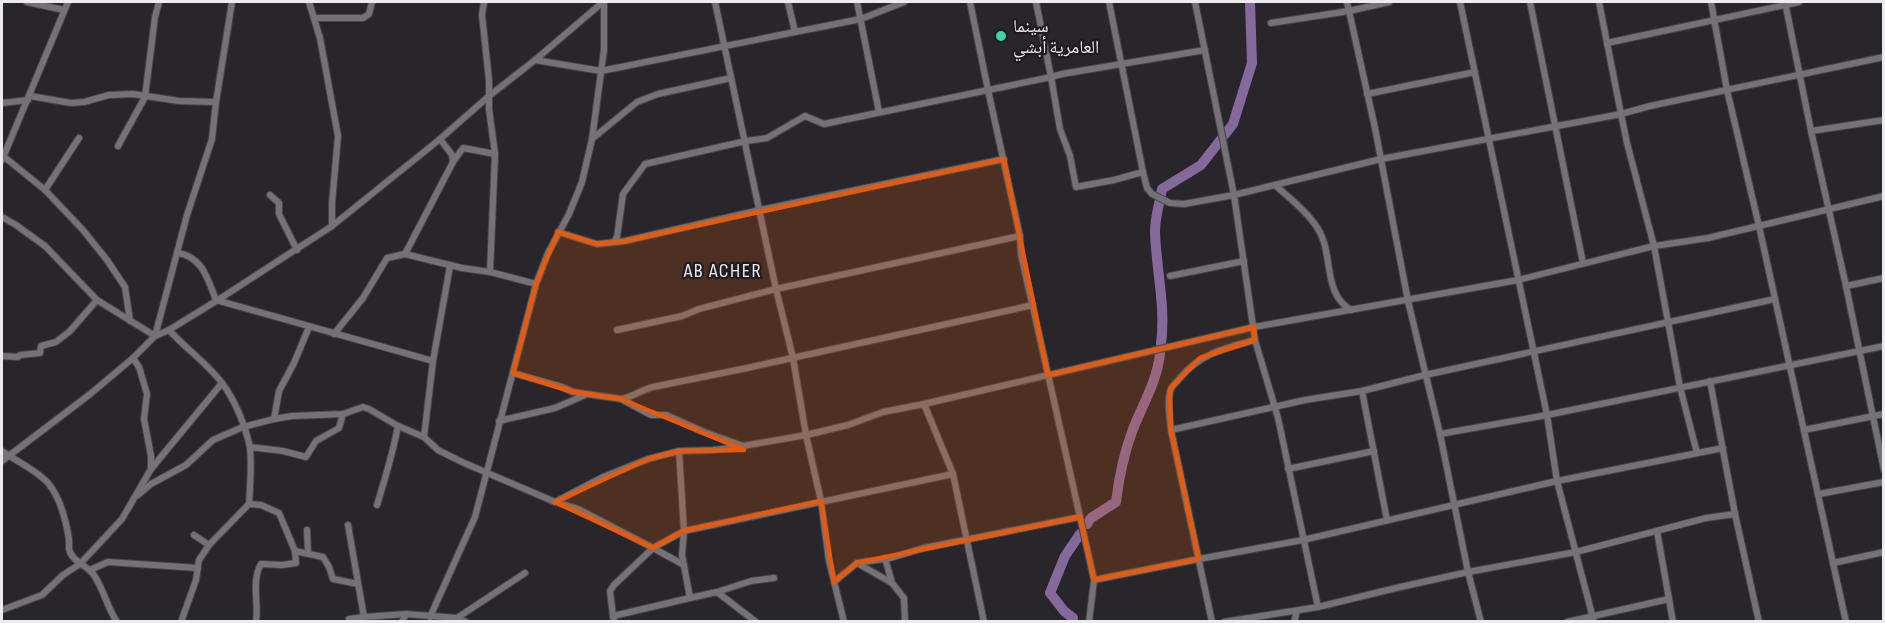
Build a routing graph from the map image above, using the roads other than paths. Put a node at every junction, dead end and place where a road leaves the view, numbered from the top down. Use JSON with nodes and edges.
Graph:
{"nodes":[{"id":1,"x":27,"y":2,"type":"edge"},
{"id":2,"x":68,"y":2,"type":"edge"},
{"id":3,"x":159,"y":2,"type":"edge"},
{"id":4,"x":232,"y":2,"type":"edge"},
{"id":5,"x":309,"y":2,"type":"edge"},
{"id":6,"x":372,"y":2,"type":"edge"},
{"id":7,"x":484,"y":2,"type":"edge"},
{"id":8,"x":604,"y":2,"type":"edge"},
{"id":9,"x":715,"y":2,"type":"edge"},
{"id":10,"x":788,"y":2,"type":"edge"},
{"id":11,"x":857,"y":2,"type":"edge"},
{"id":12,"x":904,"y":2,"type":"edge"},
{"id":13,"x":970,"y":2,"type":"edge"},
{"id":14,"x":1036,"y":2,"type":"edge"},
{"id":15,"x":1109,"y":2,"type":"edge"},
{"id":16,"x":1195,"y":2,"type":"edge"},
{"id":17,"x":1347,"y":2,"type":"edge"},
{"id":18,"x":1389,"y":2,"type":"edge"},
{"id":19,"x":1460,"y":2,"type":"edge"},
{"id":20,"x":1530,"y":2,"type":"edge"},
{"id":21,"x":1599,"y":2,"type":"edge"},
{"id":22,"x":1711,"y":2,"type":"edge"},
{"id":23,"x":1799,"y":2,"type":"edge"},
{"id":24,"x":1786,"y":3,"type":"edge"},
{"id":25,"x":64,"y":10,"type":"junction"},
{"id":26,"x":1349,"y":11,"type":"junction"},
{"id":27,"x":314,"y":18,"type":"junction"},
{"id":28,"x":861,"y":19,"type":"junction"},
{"id":29,"x":1714,"y":20,"type":"junction"},
{"id":30,"x":1271,"y":23,"type":"dead end"},
{"id":31,"x":795,"y":32,"type":"junction"},
{"id":32,"x":1607,"y":43,"type":"junction"},
{"id":33,"x":724,"y":46,"type":"junction"},
{"id":34,"x":1205,"y":50,"type":"junction"},
{"id":35,"x":1884,"y":57,"type":"edge"},
{"id":36,"x":535,"y":60,"type":"junction"},
{"id":37,"x":1120,"y":65,"type":"junction"},
{"id":38,"x":602,"y":71,"type":"junction"},
{"id":39,"x":1475,"y":72,"type":"junction"},
{"id":40,"x":1801,"y":75,"type":"junction"},
{"id":41,"x":1051,"y":77,"type":"junction"},
{"id":42,"x":731,"y":78,"type":"junction"},
{"id":43,"x":988,"y":90,"type":"junction"},
{"id":44,"x":1727,"y":90,"type":"junction"},
{"id":45,"x":1367,"y":94,"type":"junction"},
{"id":46,"x":489,"y":96,"type":"junction"},
{"id":47,"x":146,"y":97,"type":"junction"},
{"id":48,"x":29,"y":98,"type":"junction"},
{"id":49,"x":216,"y":102,"type":"junction"},
{"id":50,"x":2,"y":103,"type":"edge"},
{"id":51,"x":879,"y":112,"type":"junction"},
{"id":52,"x":1621,"y":114,"type":"junction"},
{"id":53,"x":1884,"y":120,"type":"edge"},
{"id":54,"x":1557,"y":126,"type":"junction"},
{"id":55,"x":1811,"y":131,"type":"junction"},
{"id":56,"x":79,"y":138,"type":"dead end"},
{"id":57,"x":440,"y":139,"type":"junction"},
{"id":58,"x":592,"y":139,"type":"junction"},
{"id":59,"x":1489,"y":140,"type":"junction"},
{"id":60,"x":746,"y":141,"type":"junction"},
{"id":61,"x":118,"y":146,"type":"dead end"},
{"id":62,"x":495,"y":154,"type":"junction"},
{"id":63,"x":2,"y":158,"type":"edge"},
{"id":64,"x":1004,"y":159,"type":"junction"},
{"id":65,"x":1380,"y":159,"type":"junction"},
{"id":66,"x":453,"y":162,"type":"junction"},
{"id":67,"x":1143,"y":172,"type":"junction"},
{"id":68,"x":1275,"y":185,"type":"junction"},
{"id":69,"x":45,"y":190,"type":"junction"},
{"id":70,"x":270,"y":195,"type":"dead end"},
{"id":71,"x":1233,"y":195,"type":"junction"},
{"id":72,"x":1884,"y":196,"type":"edge"},
{"id":73,"x":1828,"y":209,"type":"junction"},
{"id":74,"x":760,"y":210,"type":"junction"},
{"id":75,"x":2,"y":217,"type":"edge"},
{"id":76,"x":332,"y":226,"type":"junction"},
{"id":77,"x":1760,"y":226,"type":"junction"},
{"id":78,"x":558,"y":232,"type":"junction"},
{"id":79,"x":1020,"y":236,"type":"junction"},
{"id":80,"x":614,"y":243,"type":"junction"},
{"id":81,"x":1654,"y":246,"type":"junction"},
{"id":82,"x":297,"y":250,"type":"junction"},
{"id":83,"x":178,"y":253,"type":"junction"},
{"id":84,"x":405,"y":254,"type":"junction"},
{"id":85,"x":1244,"y":261,"type":"junction"},
{"id":86,"x":1583,"y":263,"type":"junction"},
{"id":87,"x":450,"y":266,"type":"junction"},
{"id":88,"x":490,"y":272,"type":"junction"},
{"id":89,"x":1170,"y":276,"type":"dead end"},
{"id":90,"x":1884,"y":278,"type":"edge"},
{"id":91,"x":1518,"y":280,"type":"junction"},
{"id":92,"x":536,"y":284,"type":"junction"},
{"id":93,"x":1846,"y":286,"type":"junction"},
{"id":94,"x":776,"y":289,"type":"junction"},
{"id":95,"x":1774,"y":299,"type":"junction"},
{"id":96,"x":97,"y":300,"type":"junction"},
{"id":97,"x":216,"y":300,"type":"junction"},
{"id":98,"x":1408,"y":301,"type":"junction"},
{"id":99,"x":1034,"y":305,"type":"junction"},
{"id":100,"x":1351,"y":310,"type":"junction"},
{"id":101,"x":130,"y":321,"type":"junction"},
{"id":102,"x":1669,"y":323,"type":"junction"},
{"id":103,"x":309,"y":327,"type":"junction"},
{"id":104,"x":1254,"y":327,"type":"junction"},
{"id":105,"x":169,"y":330,"type":"junction"},
{"id":106,"x":617,"y":330,"type":"dead end"},
{"id":107,"x":334,"y":334,"type":"junction"},
{"id":108,"x":155,"y":336,"type":"junction"},
{"id":109,"x":1255,"y":340,"type":"junction"},
{"id":110,"x":1884,"y":346,"type":"edge"},
{"id":111,"x":1858,"y":351,"type":"junction"},
{"id":112,"x":1533,"y":352,"type":"junction"},
{"id":113,"x":2,"y":356,"type":"edge"},
{"id":114,"x":133,"y":358,"type":"junction"},
{"id":115,"x":793,"y":358,"type":"junction"},
{"id":116,"x":433,"y":361,"type":"junction"},
{"id":117,"x":1789,"y":365,"type":"junction"},
{"id":118,"x":513,"y":373,"type":"junction"},
{"id":119,"x":1048,"y":375,"type":"junction"},
{"id":120,"x":1425,"y":375,"type":"junction"},
{"id":121,"x":1710,"y":381,"type":"junction"},
{"id":122,"x":222,"y":383,"type":"junction"},
{"id":123,"x":1680,"y":387,"type":"junction"},
{"id":124,"x":1362,"y":391,"type":"junction"},
{"id":125,"x":585,"y":395,"type":"junction"},
{"id":126,"x":621,"y":399,"type":"junction"},
{"id":127,"x":924,"y":404,"type":"junction"},
{"id":128,"x":1275,"y":407,"type":"junction"},
{"id":129,"x":343,"y":414,"type":"junction"},
{"id":130,"x":1884,"y":414,"type":"edge"},
{"id":131,"x":1547,"y":415,"type":"junction"},
{"id":132,"x":1872,"y":416,"type":"junction"},
{"id":133,"x":274,"y":419,"type":"junction"},
{"id":134,"x":499,"y":421,"type":"junction"},
{"id":135,"x":398,"y":426,"type":"junction"},
{"id":136,"x":243,"y":427,"type":"junction"},
{"id":137,"x":1171,"y":430,"type":"junction"},
{"id":138,"x":1804,"y":430,"type":"junction"},
{"id":139,"x":1440,"y":434,"type":"junction"},
{"id":140,"x":806,"y":435,"type":"junction"},
{"id":141,"x":424,"y":437,"type":"junction"},
{"id":142,"x":743,"y":446,"type":"junction"},
{"id":143,"x":250,"y":447,"type":"junction"},
{"id":144,"x":1723,"y":448,"type":"junction"},
{"id":145,"x":2,"y":451,"type":"edge"},
{"id":146,"x":679,"y":451,"type":"junction"},
{"id":147,"x":1374,"y":451,"type":"junction"},
{"id":148,"x":1697,"y":453,"type":"junction"},
{"id":149,"x":9,"y":456,"type":"junction"},
{"id":150,"x":2,"y":461,"type":"edge"},
{"id":151,"x":151,"y":469,"type":"junction"},
{"id":152,"x":1288,"y":469,"type":"junction"},
{"id":153,"x":1884,"y":470,"type":"edge"},
{"id":154,"x":488,"y":472,"type":"junction"},
{"id":155,"x":953,"y":474,"type":"junction"},
{"id":156,"x":1557,"y":481,"type":"junction"},
{"id":157,"x":1884,"y":482,"type":"edge"},
{"id":158,"x":1818,"y":494,"type":"junction"},
{"id":159,"x":133,"y":499,"type":"junction"},
{"id":160,"x":821,"y":501,"type":"junction"},
{"id":161,"x":555,"y":502,"type":"junction"},
{"id":162,"x":249,"y":504,"type":"junction"},
{"id":163,"x":377,"y":505,"type":"dead end"},
{"id":164,"x":1455,"y":505,"type":"junction"},
{"id":165,"x":1735,"y":514,"type":"junction"},
{"id":166,"x":1080,"y":517,"type":"junction"},
{"id":167,"x":1388,"y":520,"type":"junction"},
{"id":168,"x":348,"y":525,"type":"dead end"},
{"id":169,"x":307,"y":530,"type":"dead end"},
{"id":170,"x":684,"y":531,"type":"junction"},
{"id":171,"x":1657,"y":531,"type":"junction"},
{"id":172,"x":194,"y":535,"type":"dead end"},
{"id":173,"x":966,"y":540,"type":"junction"},
{"id":174,"x":1303,"y":540,"type":"junction"},
{"id":175,"x":209,"y":545,"type":"junction"},
{"id":176,"x":653,"y":548,"type":"junction"},
{"id":177,"x":295,"y":551,"type":"junction"},
{"id":178,"x":308,"y":552,"type":"junction"},
{"id":179,"x":1576,"y":552,"type":"junction"},
{"id":180,"x":1884,"y":552,"type":"edge"},
{"id":181,"x":885,"y":558,"type":"junction"},
{"id":182,"x":1199,"y":559,"type":"junction"},
{"id":183,"x":857,"y":563,"type":"junction"},
{"id":184,"x":1833,"y":563,"type":"junction"},
{"id":185,"x":80,"y":564,"type":"junction"},
{"id":186,"x":684,"y":565,"type":"junction"},
{"id":187,"x":198,"y":568,"type":"junction"},
{"id":188,"x":90,"y":570,"type":"junction"},
{"id":189,"x":1468,"y":572,"type":"junction"},
{"id":190,"x":525,"y":573,"type":"dead end"},
{"id":191,"x":774,"y":578,"type":"dead end"},
{"id":192,"x":1094,"y":580,"type":"junction"},
{"id":193,"x":834,"y":582,"type":"junction"},
{"id":194,"x":892,"y":583,"type":"junction"},
{"id":195,"x":358,"y":584,"type":"junction"},
{"id":196,"x":717,"y":592,"type":"junction"},
{"id":197,"x":690,"y":598,"type":"junction"},
{"id":198,"x":1669,"y":598,"type":"junction"},
{"id":199,"x":1318,"y":608,"type":"junction"},
{"id":200,"x":2,"y":610,"type":"edge"},
{"id":201,"x":1297,"y":611,"type":"junction"},
{"id":202,"x":406,"y":614,"type":"junction"},
{"id":203,"x":430,"y":616,"type":"junction"},
{"id":204,"x":364,"y":617,"type":"junction"},
{"id":205,"x":457,"y":618,"type":"junction"},
{"id":206,"x":349,"y":619,"type":"dead end"},
{"id":207,"x":613,"y":619,"type":"edge"},
{"id":208,"x":1594,"y":619,"type":"edge"},
{"id":209,"x":117,"y":621,"type":"edge"},
{"id":210,"x":181,"y":621,"type":"edge"},
{"id":211,"x":256,"y":621,"type":"edge"},
{"id":212,"x":402,"y":621,"type":"edge"},
{"id":213,"x":466,"y":621,"type":"edge"},
{"id":214,"x":756,"y":621,"type":"edge"},
{"id":215,"x":844,"y":621,"type":"edge"},
{"id":216,"x":905,"y":621,"type":"edge"},
{"id":217,"x":984,"y":621,"type":"edge"},
{"id":218,"x":1089,"y":621,"type":"edge"},
{"id":219,"x":1212,"y":621,"type":"edge"},
{"id":220,"x":1224,"y":621,"type":"edge"},
{"id":221,"x":1294,"y":621,"type":"edge"},
{"id":222,"x":1481,"y":621,"type":"edge"},
{"id":223,"x":1567,"y":621,"type":"edge"},
{"id":224,"x":1673,"y":621,"type":"edge"},
{"id":225,"x":1759,"y":621,"type":"edge"},
{"id":226,"x":1846,"y":621,"type":"edge"}],
"edges":[{"from":1,"to":25,"type":"street"},
{"from":2,"to":25,"type":"street"},
{"from":3,"to":47,"type":"street"},
{"from":4,"to":49,"type":"street"},
{"from":5,"to":27,"type":"street"},
{"from":6,"to":27,"type":"street"},
{"from":7,"to":46,"type":"street"},
{"from":8,"to":36,"type":"street"},
{"from":8,"to":38,"type":"street"},
{"from":9,"to":33,"type":"street"},
{"from":10,"to":31,"type":"street"},
{"from":11,"to":28,"type":"street"},
{"from":12,"to":28,"type":"street"},
{"from":13,"to":43,"type":"street"},
{"from":14,"to":41,"type":"street"},
{"from":15,"to":37,"type":"street"},
{"from":16,"to":34,"type":"street"},
{"from":17,"to":26,"type":"street"},
{"from":18,"to":26,"type":"street"},
{"from":19,"to":39,"type":"street"},
{"from":20,"to":54,"type":"street"},
{"from":21,"to":32,"type":"street"},
{"from":22,"to":29,"type":"street"},
{"from":23,"to":24,"type":"street"},
{"from":24,"to":29,"type":"street"},
{"from":24,"to":40,"type":"street"},
{"from":25,"to":48,"type":"street"},
{"from":26,"to":30,"type":"street"},
{"from":26,"to":45,"type":"street"},
{"from":27,"to":76,"type":"street"},
{"from":28,"to":31,"type":"street"},
{"from":28,"to":51,"type":"street"},
{"from":29,"to":32,"type":"street"},
{"from":29,"to":44,"type":"street"},
{"from":31,"to":33,"type":"street"},
{"from":32,"to":52,"type":"street"},
{"from":33,"to":38,"type":"street"},
{"from":33,"to":42,"type":"street"},
{"from":34,"to":37,"type":"street"},
{"from":34,"to":71,"type":"street"},
{"from":35,"to":40,"type":"street"},
{"from":36,"to":38,"type":"street"},
{"from":36,"to":46,"type":"street"},
{"from":37,"to":41,"type":"street"},
{"from":37,"to":67,"type":"street"},
{"from":38,"to":58,"type":"street"},
{"from":39,"to":45,"type":"street"},
{"from":39,"to":59,"type":"street"},
{"from":40,"to":44,"type":"street"},
{"from":40,"to":55,"type":"street"},
{"from":41,"to":43,"type":"street"},
{"from":41,"to":67,"type":"street"},
{"from":42,"to":58,"type":"street"},
{"from":42,"to":60,"type":"street"},
{"from":43,"to":51,"type":"street"},
{"from":43,"to":64,"type":"street"},
{"from":44,"to":52,"type":"street"},
{"from":44,"to":77,"type":"street"},
{"from":45,"to":65,"type":"street"},
{"from":46,"to":57,"type":"street"},
{"from":46,"to":62,"type":"street"},
{"from":47,"to":48,"type":"street"},
{"from":47,"to":49,"type":"street"},
{"from":47,"to":61,"type":"street"},
{"from":48,"to":50,"type":"street"},
{"from":48,"to":63,"type":"street"},
{"from":49,"to":83,"type":"street"},
{"from":51,"to":60,"type":"street"},
{"from":52,"to":54,"type":"street"},
{"from":52,"to":81,"type":"street"},
{"from":53,"to":55,"type":"street"},
{"from":54,"to":59,"type":"street"},
{"from":54,"to":86,"type":"street"},
{"from":55,"to":73,"type":"street"},
{"from":56,"to":69,"type":"street"},
{"from":57,"to":66,"type":"street"},
{"from":57,"to":76,"type":"street"},
{"from":58,"to":78,"type":"street"},
{"from":59,"to":65,"type":"street"},
{"from":59,"to":91,"type":"street"},
{"from":60,"to":74,"type":"street"},
{"from":60,"to":80,"type":"street"},
{"from":62,"to":66,"type":"street"},
{"from":62,"to":88,"type":"street"},
{"from":63,"to":69,"type":"street"},
{"from":64,"to":74,"type":"street"},
{"from":64,"to":79,"type":"street"},
{"from":65,"to":68,"type":"street"},
{"from":65,"to":98,"type":"street"},
{"from":66,"to":84,"type":"street"},
{"from":67,"to":71,"type":"street"},
{"from":68,"to":71,"type":"street"},
{"from":68,"to":100,"type":"street"},
{"from":69,"to":101,"type":"street"},
{"from":70,"to":82,"type":"street"},
{"from":71,"to":85,"type":"street"},
{"from":72,"to":73,"type":"street"},
{"from":73,"to":77,"type":"street"},
{"from":73,"to":93,"type":"street"},
{"from":74,"to":80,"type":"street"},
{"from":74,"to":94,"type":"street"},
{"from":75,"to":96,"type":"street"},
{"from":76,"to":82,"type":"street"},
{"from":77,"to":81,"type":"street"},
{"from":77,"to":95,"type":"street"},
{"from":78,"to":80,"type":"street"},
{"from":78,"to":92,"type":"street"},
{"from":79,"to":94,"type":"street"},
{"from":79,"to":99,"type":"street"},
{"from":81,"to":86,"type":"street"},
{"from":81,"to":102,"type":"street"},
{"from":82,"to":97,"type":"street"},
{"from":83,"to":97,"type":"street"},
{"from":83,"to":108,"type":"street"},
{"from":84,"to":87,"type":"street"},
{"from":84,"to":107,"type":"street"},
{"from":85,"to":89,"type":"street"},
{"from":85,"to":104,"type":"street"},
{"from":86,"to":91,"type":"street"},
{"from":87,"to":88,"type":"street"},
{"from":87,"to":116,"type":"street"},
{"from":88,"to":92,"type":"street"},
{"from":90,"to":93,"type":"street"},
{"from":91,"to":98,"type":"street"},
{"from":91,"to":112,"type":"street"},
{"from":92,"to":118,"type":"street"},
{"from":93,"to":111,"type":"street"},
{"from":94,"to":106,"type":"street"},
{"from":94,"to":115,"type":"street"},
{"from":95,"to":102,"type":"street"},
{"from":95,"to":117,"type":"street"},
{"from":96,"to":101,"type":"street"},
{"from":96,"to":113,"type":"street"},
{"from":97,"to":103,"type":"street"},
{"from":97,"to":105,"type":"street"},
{"from":98,"to":100,"type":"street"},
{"from":98,"to":120,"type":"street"},
{"from":99,"to":115,"type":"street"},
{"from":99,"to":119,"type":"street"},
{"from":100,"to":104,"type":"street"},
{"from":101,"to":108,"type":"street"},
{"from":102,"to":112,"type":"street"},
{"from":102,"to":123,"type":"street"},
{"from":103,"to":107,"type":"street"},
{"from":103,"to":133,"type":"street"},
{"from":104,"to":109,"type":"street"},
{"from":104,"to":119,"type":"street"},
{"from":105,"to":108,"type":"street"},
{"from":105,"to":122,"type":"street"},
{"from":107,"to":116,"type":"street"},
{"from":108,"to":114,"type":"street"},
{"from":109,"to":128,"type":"street"},
{"from":109,"to":137,"type":"street"},
{"from":110,"to":111,"type":"street"},
{"from":111,"to":117,"type":"street"},
{"from":111,"to":132,"type":"street"},
{"from":112,"to":120,"type":"street"},
{"from":112,"to":131,"type":"street"},
{"from":114,"to":149,"type":"street"},
{"from":114,"to":151,"type":"street"},
{"from":115,"to":126,"type":"street"},
{"from":115,"to":140,"type":"street"},
{"from":116,"to":141,"type":"street"},
{"from":117,"to":121,"type":"street"},
{"from":117,"to":138,"type":"street"},
{"from":118,"to":125,"type":"street"},
{"from":118,"to":134,"type":"street"},
{"from":119,"to":127,"type":"street"},
{"from":119,"to":166,"type":"street"},
{"from":120,"to":124,"type":"street"},
{"from":120,"to":139,"type":"street"},
{"from":121,"to":123,"type":"street"},
{"from":121,"to":144,"type":"street"},
{"from":122,"to":136,"type":"street"},
{"from":122,"to":151,"type":"street"},
{"from":123,"to":131,"type":"street"},
{"from":123,"to":148,"type":"street"},
{"from":124,"to":128,"type":"street"},
{"from":124,"to":147,"type":"street"},
{"from":125,"to":126,"type":"street"},
{"from":125,"to":134,"type":"street"},
{"from":126,"to":142,"type":"street"},
{"from":127,"to":140,"type":"street"},
{"from":127,"to":155,"type":"street"},
{"from":128,"to":137,"type":"street"},
{"from":128,"to":152,"type":"street"},
{"from":129,"to":133,"type":"street"},
{"from":129,"to":135,"type":"street"},
{"from":129,"to":143,"type":"street"},
{"from":130,"to":132,"type":"street"},
{"from":131,"to":139,"type":"street"},
{"from":131,"to":156,"type":"street"},
{"from":132,"to":138,"type":"street"},
{"from":132,"to":153,"type":"street"},
{"from":133,"to":136,"type":"street"},
{"from":134,"to":154,"type":"street"},
{"from":135,"to":141,"type":"street"},
{"from":135,"to":163,"type":"street"},
{"from":136,"to":143,"type":"street"},
{"from":136,"to":159,"type":"street"},
{"from":137,"to":182,"type":"street"},
{"from":138,"to":158,"type":"street"},
{"from":139,"to":164,"type":"street"},
{"from":140,"to":142,"type":"street"},
{"from":140,"to":160,"type":"street"},
{"from":141,"to":154,"type":"street"},
{"from":142,"to":146,"type":"street"},
{"from":143,"to":162,"type":"street"},
{"from":144,"to":148,"type":"street"},
{"from":144,"to":165,"type":"street"},
{"from":145,"to":149,"type":"street"},
{"from":146,"to":161,"type":"street"},
{"from":146,"to":170,"type":"street"},
{"from":147,"to":152,"type":"street"},
{"from":147,"to":167,"type":"street"},
{"from":148,"to":156,"type":"street"},
{"from":149,"to":150,"type":"street"},
{"from":149,"to":185,"type":"street"},
{"from":151,"to":159,"type":"street"},
{"from":152,"to":174,"type":"street"},
{"from":154,"to":161,"type":"street"},
{"from":154,"to":203,"type":"street"},
{"from":155,"to":160,"type":"street"},
{"from":155,"to":173,"type":"street"},
{"from":156,"to":164,"type":"street"},
{"from":156,"to":179,"type":"street"},
{"from":157,"to":158,"type":"street"},
{"from":158,"to":184,"type":"street"},
{"from":159,"to":185,"type":"street"},
{"from":160,"to":170,"type":"street"},
{"from":160,"to":193,"type":"street"},
{"from":161,"to":176,"type":"street"},
{"from":162,"to":175,"type":"street"},
{"from":162,"to":177,"type":"street"},
{"from":164,"to":167,"type":"street"},
{"from":164,"to":189,"type":"street"},
{"from":165,"to":171,"type":"street"},
{"from":165,"to":225,"type":"street"},
{"from":166,"to":173,"type":"street"},
{"from":166,"to":192,"type":"street"},
{"from":167,"to":174,"type":"street"},
{"from":168,"to":195,"type":"street"},
{"from":169,"to":178,"type":"street"},
{"from":170,"to":176,"type":"street"},
{"from":170,"to":186,"type":"street"},
{"from":171,"to":179,"type":"street"},
{"from":171,"to":198,"type":"street"},
{"from":172,"to":175,"type":"street"},
{"from":173,"to":181,"type":"street"},
{"from":173,"to":217,"type":"street"},
{"from":174,"to":182,"type":"street"},
{"from":174,"to":199,"type":"street"},
{"from":175,"to":187,"type":"street"},
{"from":176,"to":186,"type":"street"},
{"from":176,"to":207,"type":"street"},
{"from":177,"to":178,"type":"street"},
{"from":177,"to":211,"type":"street"},
{"from":178,"to":195,"type":"street"},
{"from":179,"to":189,"type":"street"},
{"from":179,"to":208,"type":"street"},
{"from":180,"to":184,"type":"street"},
{"from":181,"to":183,"type":"street"},
{"from":181,"to":194,"type":"street"},
{"from":182,"to":192,"type":"street"},
{"from":182,"to":219,"type":"street"},
{"from":183,"to":193,"type":"street"},
{"from":183,"to":194,"type":"street"},
{"from":184,"to":226,"type":"street"},
{"from":185,"to":188,"type":"street"},
{"from":185,"to":200,"type":"street"},
{"from":186,"to":197,"type":"street"},
{"from":187,"to":188,"type":"street"},
{"from":187,"to":210,"type":"street"},
{"from":188,"to":209,"type":"street"},
{"from":189,"to":199,"type":"street"},
{"from":189,"to":222,"type":"street"},
{"from":190,"to":205,"type":"street"},
{"from":191,"to":196,"type":"street"},
{"from":192,"to":218,"type":"street"},
{"from":193,"to":215,"type":"street"},
{"from":194,"to":216,"type":"street"},
{"from":195,"to":204,"type":"street"},
{"from":196,"to":197,"type":"street"},
{"from":196,"to":214,"type":"street"},
{"from":197,"to":207,"type":"street"},
{"from":198,"to":208,"type":"street"},
{"from":198,"to":224,"type":"street"},
{"from":199,"to":201,"type":"street"},
{"from":201,"to":220,"type":"street"},
{"from":201,"to":221,"type":"street"},
{"from":202,"to":203,"type":"street"},
{"from":202,"to":204,"type":"street"},
{"from":202,"to":212,"type":"street"},
{"from":203,"to":205,"type":"street"},
{"from":204,"to":206,"type":"street"},
{"from":205,"to":213,"type":"street"},
{"from":208,"to":223,"type":"street"}]}
